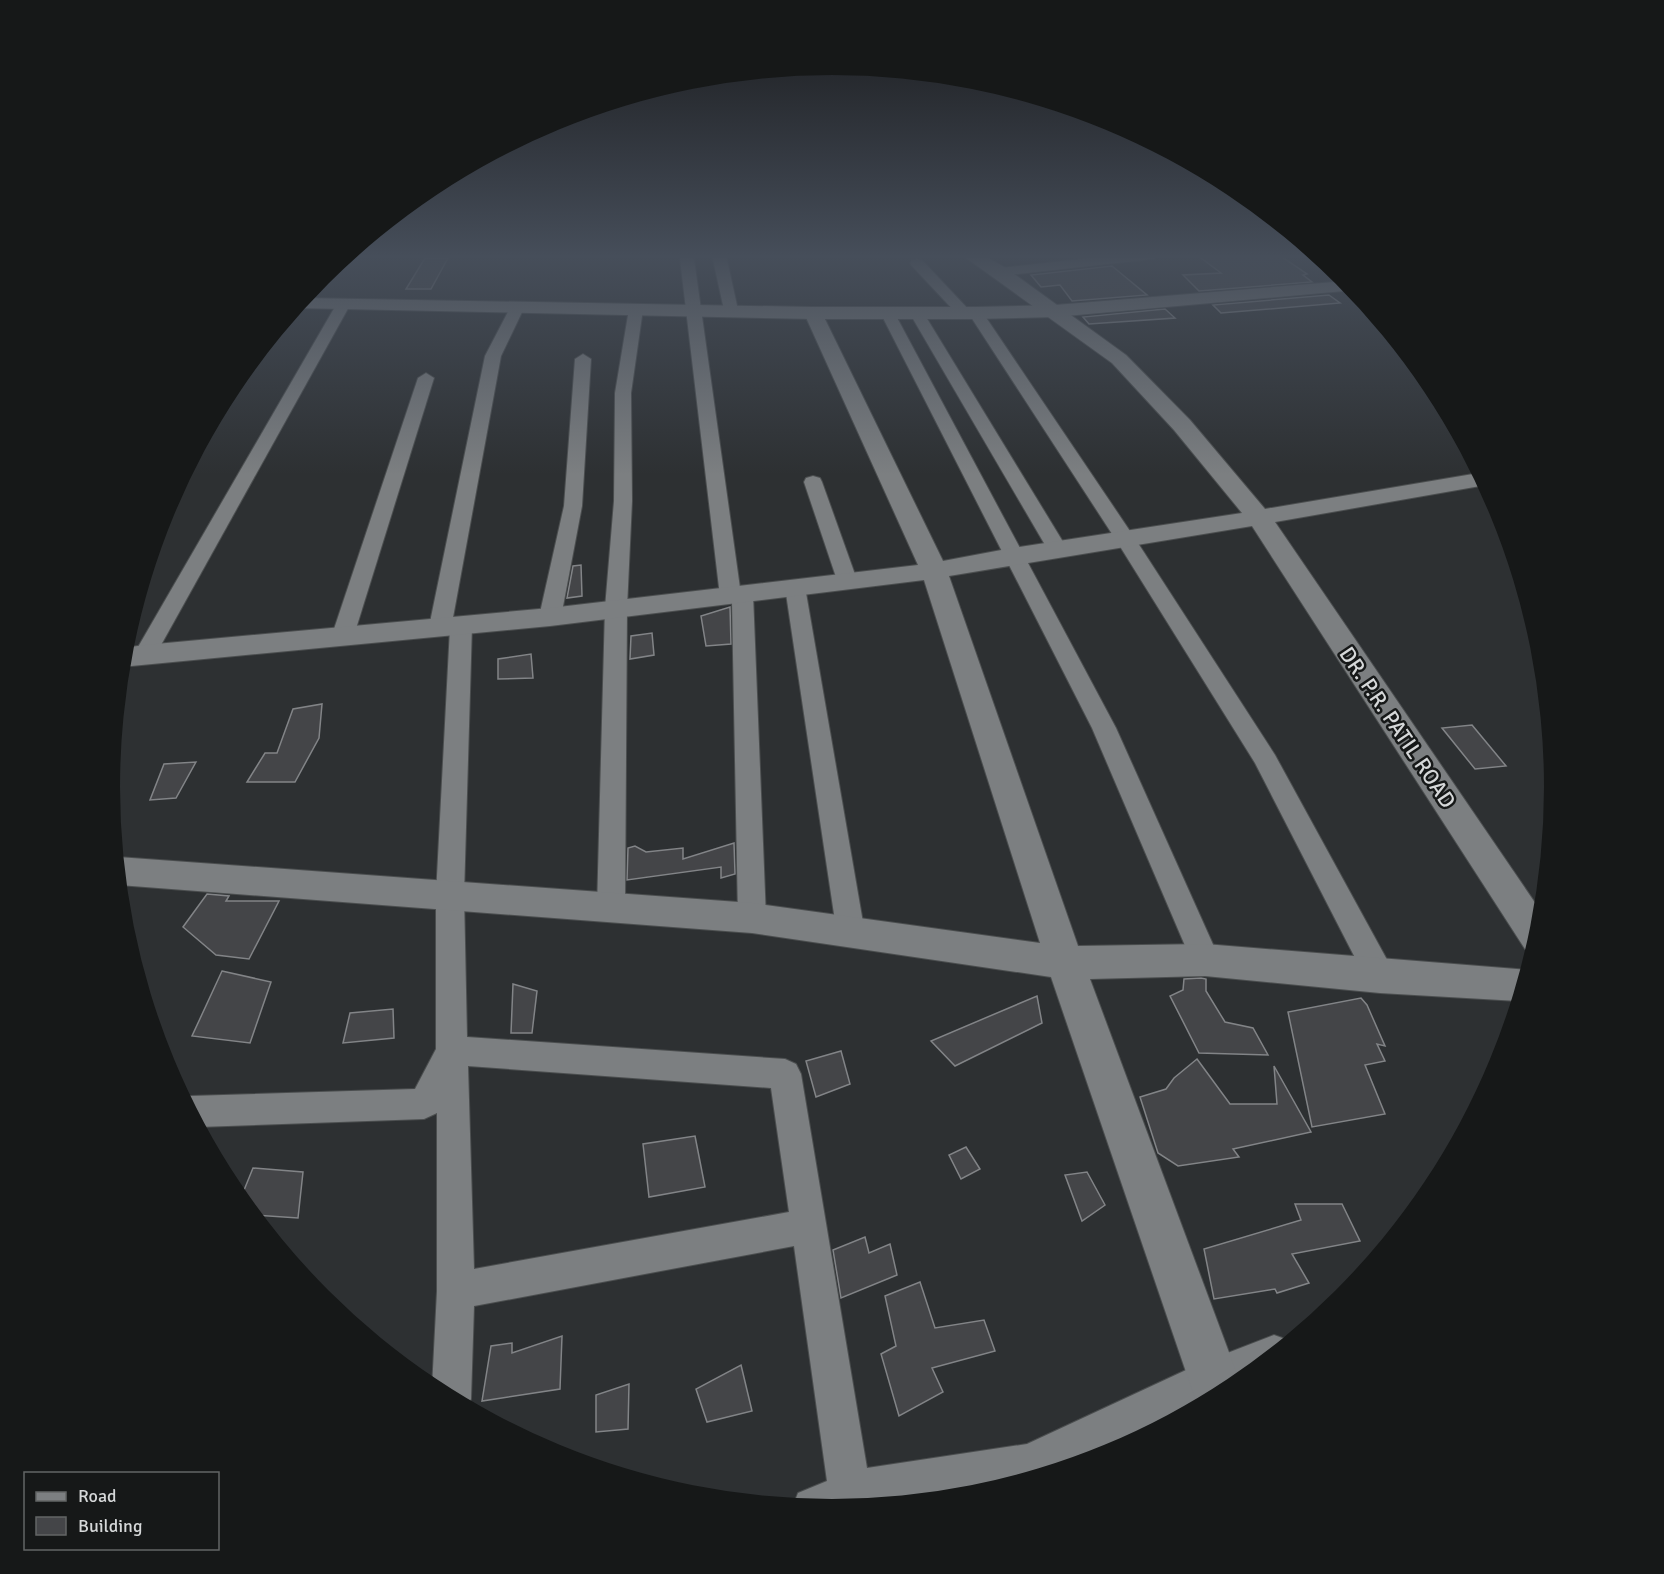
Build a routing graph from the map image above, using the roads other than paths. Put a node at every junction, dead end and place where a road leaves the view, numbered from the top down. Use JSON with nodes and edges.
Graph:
{"nodes":[{"id":1,"x":329,"y":328,"type":"edge"},
{"id":2,"x":507,"y":328,"type":"edge"},
{"id":3,"x":633,"y":328,"type":"edge"},
{"id":4,"x":697,"y":328,"type":"edge"},
{"id":5,"x":820,"y":328,"type":"edge"},
{"id":6,"x":895,"y":328,"type":"edge"},
{"id":7,"x":926,"y":328,"type":"edge"},
{"id":8,"x":981,"y":328,"type":"edge"},
{"id":9,"x":1079,"y":328,"type":"edge"},
{"id":10,"x":583,"y":359,"type":"dead end"},
{"id":11,"x":426,"y":378,"type":"dead end"},
{"id":12,"x":1475,"y":480,"type":"edge"},
{"id":13,"x":813,"y":482,"type":"dead end"},
{"id":14,"x":1259,"y":517,"type":"junction"},
{"id":15,"x":1126,"y":540,"type":"junction"},
{"id":16,"x":1058,"y":550,"type":"junction"},
{"id":17,"x":1012,"y":556,"type":"junction"},
{"id":18,"x":934,"y":571,"type":"junction"},
{"id":19,"x":847,"y":580,"type":"junction"},
{"id":20,"x":795,"y":587,"type":"junction"},
{"id":21,"x":736,"y":595,"type":"junction"},
{"id":22,"x":616,"y":608,"type":"junction"},
{"id":23,"x":550,"y":617,"type":"junction"},
{"id":24,"x":451,"y":626,"type":"junction"},
{"id":25,"x":343,"y":635,"type":"junction"},
{"id":26,"x":134,"y":656,"type":"edge"},
{"id":27,"x":125,"y":872,"type":"edge"},
{"id":28,"x":450,"y":895,"type":"junction"},
{"id":29,"x":611,"y":909,"type":"junction"},
{"id":30,"x":752,"y":918,"type":"junction"},
{"id":31,"x":1530,"y":926,"type":"edge"},
{"id":32,"x":851,"y":934,"type":"junction"},
{"id":33,"x":1205,"y":960,"type":"junction"},
{"id":34,"x":1065,"y":963,"type":"junction"},
{"id":35,"x":1380,"y":976,"type":"junction"},
{"id":36,"x":1516,"y":985,"type":"edge"},
{"id":37,"x":452,"y":1050,"type":"junction"},
{"id":38,"x":198,"y":1112,"type":"edge"},
{"id":39,"x":807,"y":1226,"type":"junction"},
{"id":40,"x":456,"y":1291,"type":"junction"},
{"id":41,"x":1216,"y":1387,"type":"edge"},
{"id":42,"x":1214,"y":1388,"type":"edge"},
{"id":43,"x":451,"y":1389,"type":"edge"},
{"id":44,"x":850,"y":1492,"type":"junction"},
{"id":45,"x":834,"y":1499,"type":"edge"}],
"edges":[{"from":1,"to":26,"type":"street"},
{"from":2,"to":24,"type":"street"},
{"from":3,"to":22,"type":"street"},
{"from":4,"to":21,"type":"street"},
{"from":5,"to":18,"type":"street"},
{"from":6,"to":17,"type":"street"},
{"from":7,"to":16,"type":"street"},
{"from":8,"to":15,"type":"street"},
{"from":9,"to":14,"type":"street","name":"DR. P.R. PATIL ROAD"},
{"from":10,"to":23,"type":"street"},
{"from":11,"to":25,"type":"street"},
{"from":12,"to":14,"type":"street"},
{"from":13,"to":19,"type":"street"},
{"from":14,"to":15,"type":"street"},
{"from":14,"to":31,"type":"street","name":"DR. P.R. PATIL ROAD"},
{"from":15,"to":16,"type":"street"},
{"from":15,"to":35,"type":"street"},
{"from":16,"to":17,"type":"street"},
{"from":17,"to":18,"type":"street"},
{"from":17,"to":33,"type":"street"},
{"from":18,"to":19,"type":"street"},
{"from":18,"to":34,"type":"street"},
{"from":19,"to":20,"type":"street"},
{"from":20,"to":21,"type":"street"},
{"from":20,"to":32,"type":"street"},
{"from":21,"to":22,"type":"street"},
{"from":21,"to":30,"type":"street"},
{"from":22,"to":23,"type":"street"},
{"from":22,"to":29,"type":"street"},
{"from":23,"to":24,"type":"street"},
{"from":24,"to":25,"type":"street"},
{"from":24,"to":28,"type":"street"},
{"from":25,"to":26,"type":"street"},
{"from":27,"to":28,"type":"street"},
{"from":28,"to":29,"type":"street"},
{"from":28,"to":37,"type":"street"},
{"from":29,"to":30,"type":"street"},
{"from":30,"to":32,"type":"street"},
{"from":32,"to":34,"type":"street"},
{"from":33,"to":34,"type":"street"},
{"from":33,"to":35,"type":"street"},
{"from":34,"to":41,"type":"street"},
{"from":35,"to":36,"type":"street"},
{"from":37,"to":38,"type":"street"},
{"from":37,"to":39,"type":"street"},
{"from":37,"to":40,"type":"street"},
{"from":39,"to":40,"type":"street"},
{"from":39,"to":44,"type":"street"},
{"from":40,"to":43,"type":"street"},
{"from":42,"to":44,"type":"street"},
{"from":44,"to":45,"type":"street"}]}
